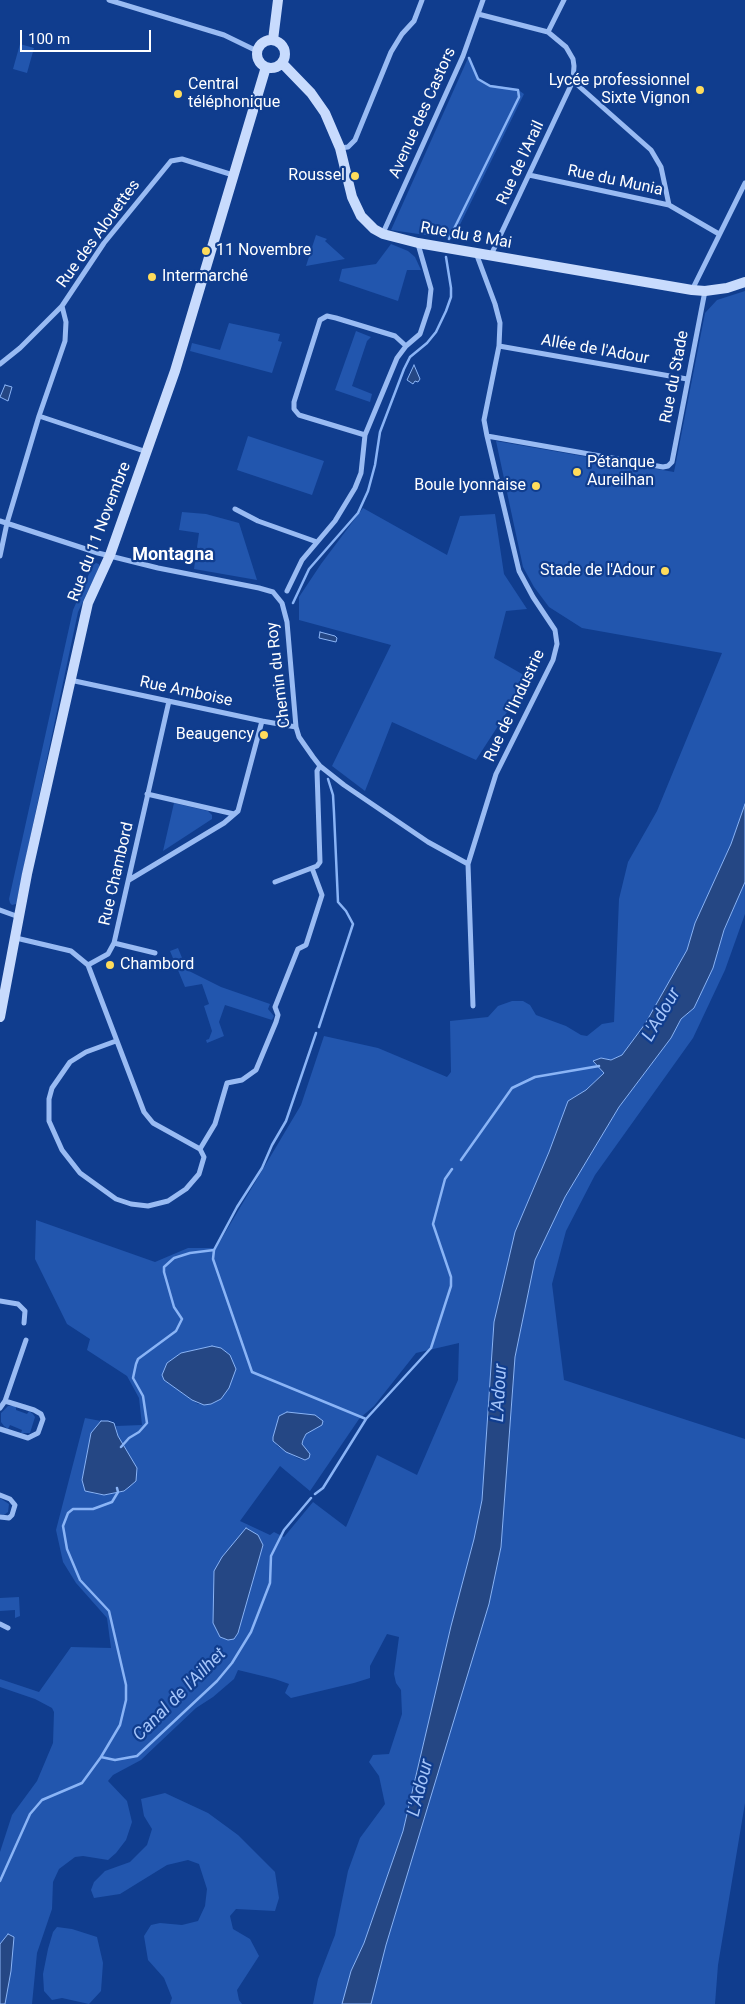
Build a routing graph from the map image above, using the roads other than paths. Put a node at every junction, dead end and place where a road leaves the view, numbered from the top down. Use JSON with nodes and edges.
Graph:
{"nodes":[{"id":1,"x":109,"y":0,"type":"edge"},
{"id":2,"x":278,"y":0,"type":"edge"},
{"id":3,"x":422,"y":0,"type":"edge"},
{"id":4,"x":483,"y":0,"type":"edge"},
{"id":5,"x":564,"y":0,"type":"edge"},
{"id":6,"x":478,"y":14,"type":"junction"},
{"id":7,"x":548,"y":32,"type":"junction"},
{"id":8,"x":273,"y":40,"type":"junction"},
{"id":9,"x":257,"y":51,"type":"junction"},
{"id":10,"x":282,"y":63,"type":"junction"},
{"id":11,"x":266,"y":68,"type":"junction"},
{"id":12,"x":573,"y":81,"type":"junction"},
{"id":13,"x":340,"y":148,"type":"junction"},
{"id":14,"x":529,"y":174,"type":"junction"},
{"id":15,"x":232,"y":175,"type":"junction"},
{"id":16,"x":745,"y":183,"type":"edge"},
{"id":17,"x":669,"y":206,"type":"junction"},
{"id":18,"x":383,"y":234,"type":"junction"},
{"id":19,"x":719,"y":234,"type":"junction"},
{"id":20,"x":418,"y":243,"type":"junction"},
{"id":21,"x":476,"y":252,"type":"junction"},
{"id":22,"x":491,"y":255,"type":"junction"},
{"id":23,"x":745,"y":282,"type":"edge"},
{"id":24,"x":692,"y":290,"type":"junction"},
{"id":25,"x":705,"y":291,"type":"junction"},
{"id":26,"x":62,"y":306,"type":"junction"},
{"id":27,"x":406,"y":346,"type":"junction"},
{"id":28,"x":499,"y":346,"type":"junction"},
{"id":29,"x":0,"y":364,"type":"edge"},
{"id":30,"x":687,"y":379,"type":"junction"},
{"id":31,"x":39,"y":416,"type":"junction"},
{"id":32,"x":365,"y":435,"type":"junction"},
{"id":33,"x":487,"y":436,"type":"junction"},
{"id":34,"x":147,"y":452,"type":"junction"},
{"id":35,"x":235,"y":509,"type":"dead end"},
{"id":36,"x":0,"y":521,"type":"edge"},
{"id":37,"x":6,"y":523,"type":"junction"},
{"id":38,"x":316,"y":542,"type":"junction"},
{"id":39,"x":110,"y":555,"type":"junction"},
{"id":40,"x":0,"y":556,"type":"edge"},
{"id":41,"x":287,"y":591,"type":"dead end"},
{"id":42,"x":70,"y":680,"type":"junction"},
{"id":43,"x":169,"y":700,"type":"junction"},
{"id":44,"x":262,"y":721,"type":"junction"},
{"id":45,"x":296,"y":727,"type":"junction"},
{"id":46,"x":320,"y":766,"type":"junction"},
{"id":47,"x":147,"y":794,"type":"junction"},
{"id":48,"x":234,"y":814,"type":"junction"},
{"id":49,"x":468,"y":864,"type":"junction"},
{"id":50,"x":312,"y":868,"type":"junction"},
{"id":51,"x":129,"y":880,"type":"junction"},
{"id":52,"x":275,"y":882,"type":"dead end"},
{"id":53,"x":0,"y":910,"type":"edge"},
{"id":54,"x":20,"y":917,"type":"junction"},
{"id":55,"x":16,"y":938,"type":"junction"},
{"id":56,"x":114,"y":943,"type":"junction"},
{"id":57,"x":155,"y":952,"type":"dead end"},
{"id":58,"x":88,"y":965,"type":"junction"},
{"id":59,"x":473,"y":1006,"type":"dead end"},
{"id":60,"x":0,"y":1017,"type":"edge"},
{"id":61,"x":116,"y":1041,"type":"junction"},
{"id":62,"x":200,"y":1149,"type":"junction"},
{"id":63,"x":0,"y":1301,"type":"edge"},
{"id":64,"x":24,"y":1323,"type":"dead end"},
{"id":65,"x":26,"y":1340,"type":"dead end"},
{"id":66,"x":5,"y":1400,"type":"junction"},
{"id":67,"x":0,"y":1408,"type":"edge"},
{"id":68,"x":0,"y":1429,"type":"edge"},
{"id":69,"x":0,"y":1495,"type":"edge"},
{"id":70,"x":0,"y":1516,"type":"edge"},
{"id":71,"x":0,"y":1624,"type":"edge"},
{"id":72,"x":8,"y":1628,"type":"dead end"}],
"edges":[{"from":1,"to":9,"type":"street"},
{"from":2,"to":8,"type":"street"},
{"from":3,"to":13,"type":"street"},
{"from":4,"to":6,"type":"street","name":"Avenue des Castors"},
{"from":5,"to":7,"type":"street"},
{"from":6,"to":7,"type":"street"},
{"from":6,"to":18,"type":"street","name":"Avenue des Castors"},
{"from":7,"to":12,"type":"street","name":"Rue de l'Arail"},
{"from":8,"to":9,"type":"street"},
{"from":8,"to":10,"type":"street"},
{"from":9,"to":11,"type":"street"},
{"from":10,"to":11,"type":"street"},
{"from":10,"to":13,"type":"street","name":"Rue du 8 Mai"},
{"from":11,"to":15,"type":"street","name":"Rue du 11 Novembre"},
{"from":12,"to":14,"type":"street","name":"Rue de l'Arail"},
{"from":12,"to":17,"type":"street"},
{"from":13,"to":18,"type":"street","name":"Rue du 8 Mai"},
{"from":14,"to":17,"type":"street","name":"Rue du Munia"},
{"from":14,"to":22,"type":"street","name":"Rue de l'Arail"},
{"from":15,"to":26,"type":"street","name":"Rue des Alouettes"},
{"from":15,"to":34,"type":"street","name":"Rue du 11 Novembre"},
{"from":16,"to":19,"type":"street"},
{"from":17,"to":19,"type":"street","name":"Rue du Munia"},
{"from":18,"to":20,"type":"street","name":"Rue du 8 Mai"},
{"from":19,"to":24,"type":"street"},
{"from":20,"to":21,"type":"street","name":"Rue du 8 Mai"},
{"from":20,"to":27,"type":"street"},
{"from":21,"to":22,"type":"street","name":"Rue du 8 Mai"},
{"from":21,"to":28,"type":"street","name":"Rue de l'Industrie"},
{"from":22,"to":24,"type":"street","name":"Rue du 8 Mai"},
{"from":23,"to":25,"type":"street","name":"Rue du 8 Mai"},
{"from":24,"to":25,"type":"street","name":"Rue du 8 Mai"},
{"from":25,"to":30,"type":"street","name":"Rue du Stade"},
{"from":26,"to":29,"type":"street","name":"Rue des Alouettes"},
{"from":26,"to":31,"type":"street"},
{"from":27,"to":32,"type":"street"},
{"from":27,"to":32,"type":"street"},
{"from":28,"to":30,"type":"street","name":"Allée de l'Adour"},
{"from":28,"to":33,"type":"street","name":"Rue de l'Industrie"},
{"from":30,"to":33,"type":"street","name":"Rue du Stade"},
{"from":31,"to":34,"type":"street"},
{"from":31,"to":37,"type":"street"},
{"from":32,"to":38,"type":"street"},
{"from":33,"to":49,"type":"street","name":"Rue de l'Industrie"},
{"from":34,"to":39,"type":"street","name":"Rue du 11 Novembre"},
{"from":35,"to":38,"type":"street"},
{"from":36,"to":37,"type":"street","name":"Chemin du Roy"},
{"from":37,"to":39,"type":"street","name":"Chemin du Roy"},
{"from":37,"to":40,"type":"street"},
{"from":38,"to":41,"type":"street"},
{"from":39,"to":42,"type":"street","name":"Rue du 11 Novembre"},
{"from":39,"to":45,"type":"street","name":"Chemin du Roy"},
{"from":42,"to":43,"type":"street","name":"Rue Amboise"},
{"from":42,"to":54,"type":"street","name":"Rue du 11 Novembre"},
{"from":43,"to":44,"type":"street","name":"Rue Amboise"},
{"from":43,"to":47,"type":"street","name":"Rue Chambord"},
{"from":44,"to":45,"type":"street","name":"Rue Amboise"},
{"from":44,"to":48,"type":"street"},
{"from":45,"to":46,"type":"street","name":"Chemin du Roy"},
{"from":46,"to":49,"type":"street","name":"Chemin du Roy"},
{"from":46,"to":50,"type":"street"},
{"from":47,"to":48,"type":"street"},
{"from":47,"to":51,"type":"street","name":"Rue Chambord"},
{"from":48,"to":51,"type":"street"},
{"from":49,"to":59,"type":"street","name":"Rue de l'Industrie"},
{"from":50,"to":52,"type":"street"},
{"from":50,"to":62,"type":"street"},
{"from":51,"to":56,"type":"street","name":"Rue Chambord"},
{"from":53,"to":54,"type":"street"},
{"from":54,"to":55,"type":"street","name":"Rue du 11 Novembre"},
{"from":55,"to":58,"type":"street"},
{"from":55,"to":60,"type":"street","name":"Rue du 11 Novembre"},
{"from":56,"to":57,"type":"street"},
{"from":56,"to":58,"type":"street","name":"Rue Chambord"},
{"from":58,"to":61,"type":"street"},
{"from":61,"to":62,"type":"street"},
{"from":61,"to":62,"type":"street"},
{"from":63,"to":64,"type":"street"},
{"from":65,"to":66,"type":"street"},
{"from":66,"to":67,"type":"street"},
{"from":66,"to":68,"type":"street"},
{"from":69,"to":70,"type":"street"},
{"from":71,"to":72,"type":"street"}]}
